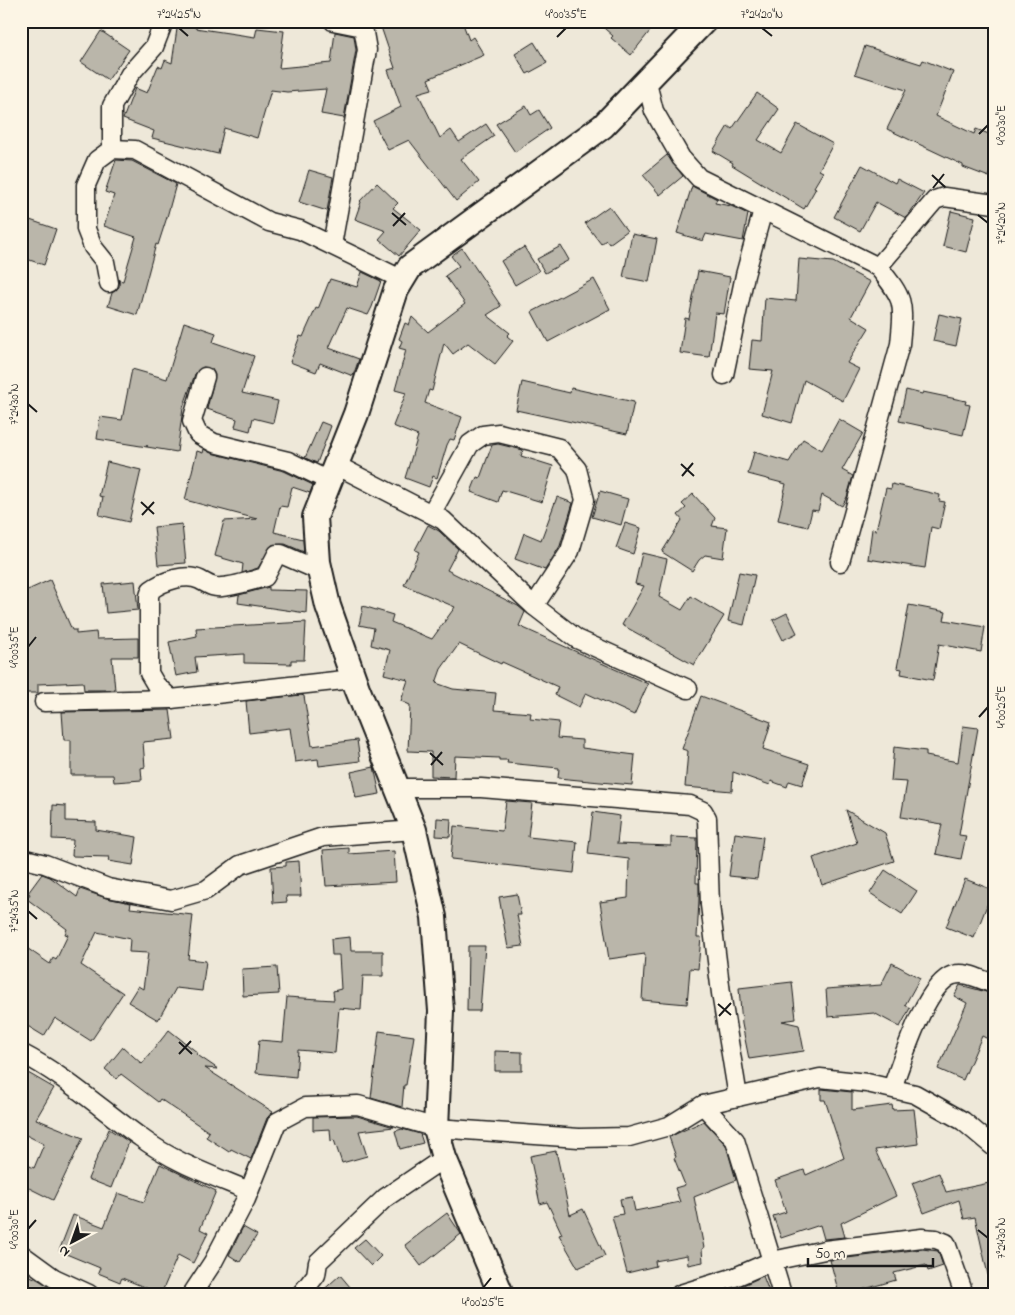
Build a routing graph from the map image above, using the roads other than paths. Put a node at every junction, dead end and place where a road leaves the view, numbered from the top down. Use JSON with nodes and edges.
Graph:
{"nodes":[{"id":1,"x":164,"y":21,"type":"edge"},
{"id":2,"x":333,"y":21,"type":"edge"},
{"id":3,"x":704,"y":21,"type":"edge"},
{"id":4,"x":646,"y":79,"type":"junction"},
{"id":5,"x":112,"y":149,"type":"junction"},
{"id":6,"x":994,"y":204,"type":"edge"},
{"id":7,"x":763,"y":210,"type":"junction"},
{"id":8,"x":332,"y":245,"type":"junction"},
{"id":9,"x":878,"y":267,"type":"junction"},
{"id":10,"x":401,"y":279,"type":"junction"},
{"id":11,"x":109,"y":283,"type":"dead end"},
{"id":12,"x":724,"y":375,"type":"dead end"},
{"id":13,"x":205,"y":377,"type":"dead end"},
{"id":14,"x":332,"y":473,"type":"junction"},
{"id":15,"x":432,"y":514,"type":"junction"},
{"id":16,"x":840,"y":562,"type":"dead end"},
{"id":17,"x":320,"y":571,"type":"junction"},
{"id":18,"x":534,"y":606,"type":"junction"},
{"id":19,"x":353,"y":679,"type":"junction"},
{"id":20,"x":688,"y":690,"type":"dead end"},
{"id":21,"x":171,"y":699,"type":"junction"},
{"id":22,"x":44,"y":702,"type":"dead end"},
{"id":23,"x":397,"y":788,"type":"junction"},
{"id":24,"x":414,"y":830,"type":"junction"},
{"id":25,"x":21,"y":858,"type":"edge"},
{"id":26,"x":994,"y":984,"type":"edge"},
{"id":27,"x":21,"y":1054,"type":"edge"},
{"id":28,"x":892,"y":1088,"type":"junction"},
{"id":29,"x":738,"y":1097,"type":"junction"},
{"id":30,"x":703,"y":1105,"type":"junction"},
{"id":31,"x":436,"y":1128,"type":"junction"},
{"id":32,"x":994,"y":1147,"type":"edge"},
{"id":33,"x":444,"y":1158,"type":"junction"},
{"id":34,"x":249,"y":1191,"type":"junction"},
{"id":35,"x":21,"y":1254,"type":"edge"},
{"id":36,"x":772,"y":1261,"type":"junction"},
{"id":37,"x":89,"y":1294,"type":"edge"},
{"id":38,"x":192,"y":1294,"type":"edge"},
{"id":39,"x":301,"y":1294,"type":"edge"},
{"id":40,"x":501,"y":1294,"type":"edge"},
{"id":41,"x":680,"y":1294,"type":"edge"},
{"id":42,"x":782,"y":1294,"type":"edge"},
{"id":43,"x":964,"y":1294,"type":"edge"}],
"edges":[{"from":1,"to":5,"type":"street"},
{"from":2,"to":8,"type":"street"},
{"from":3,"to":4,"type":"street"},
{"from":4,"to":7,"type":"street"},
{"from":4,"to":10,"type":"street"},
{"from":5,"to":8,"type":"street"},
{"from":5,"to":11,"type":"street"},
{"from":6,"to":9,"type":"street"},
{"from":7,"to":9,"type":"street"},
{"from":7,"to":12,"type":"street"},
{"from":8,"to":10,"type":"street"},
{"from":9,"to":16,"type":"street"},
{"from":10,"to":14,"type":"street"},
{"from":13,"to":14,"type":"street"},
{"from":14,"to":15,"type":"street"},
{"from":14,"to":17,"type":"street"},
{"from":15,"to":18,"type":"street"},
{"from":15,"to":18,"type":"street"},
{"from":17,"to":19,"type":"street"},
{"from":17,"to":21,"type":"street"},
{"from":18,"to":20,"type":"street"},
{"from":19,"to":21,"type":"street"},
{"from":19,"to":23,"type":"street"},
{"from":21,"to":22,"type":"street"},
{"from":23,"to":24,"type":"street"},
{"from":23,"to":29,"type":"street"},
{"from":24,"to":25,"type":"street"},
{"from":24,"to":31,"type":"street"},
{"from":26,"to":28,"type":"street"},
{"from":27,"to":34,"type":"street"},
{"from":28,"to":29,"type":"street"},
{"from":28,"to":32,"type":"street"},
{"from":29,"to":30,"type":"street"},
{"from":30,"to":31,"type":"street"},
{"from":30,"to":36,"type":"street"},
{"from":31,"to":33,"type":"street"},
{"from":31,"to":34,"type":"street"},
{"from":33,"to":39,"type":"street"},
{"from":33,"to":40,"type":"street"},
{"from":34,"to":38,"type":"street"},
{"from":35,"to":37,"type":"street"},
{"from":36,"to":41,"type":"street"},
{"from":36,"to":42,"type":"street"},
{"from":36,"to":43,"type":"street"}]}
